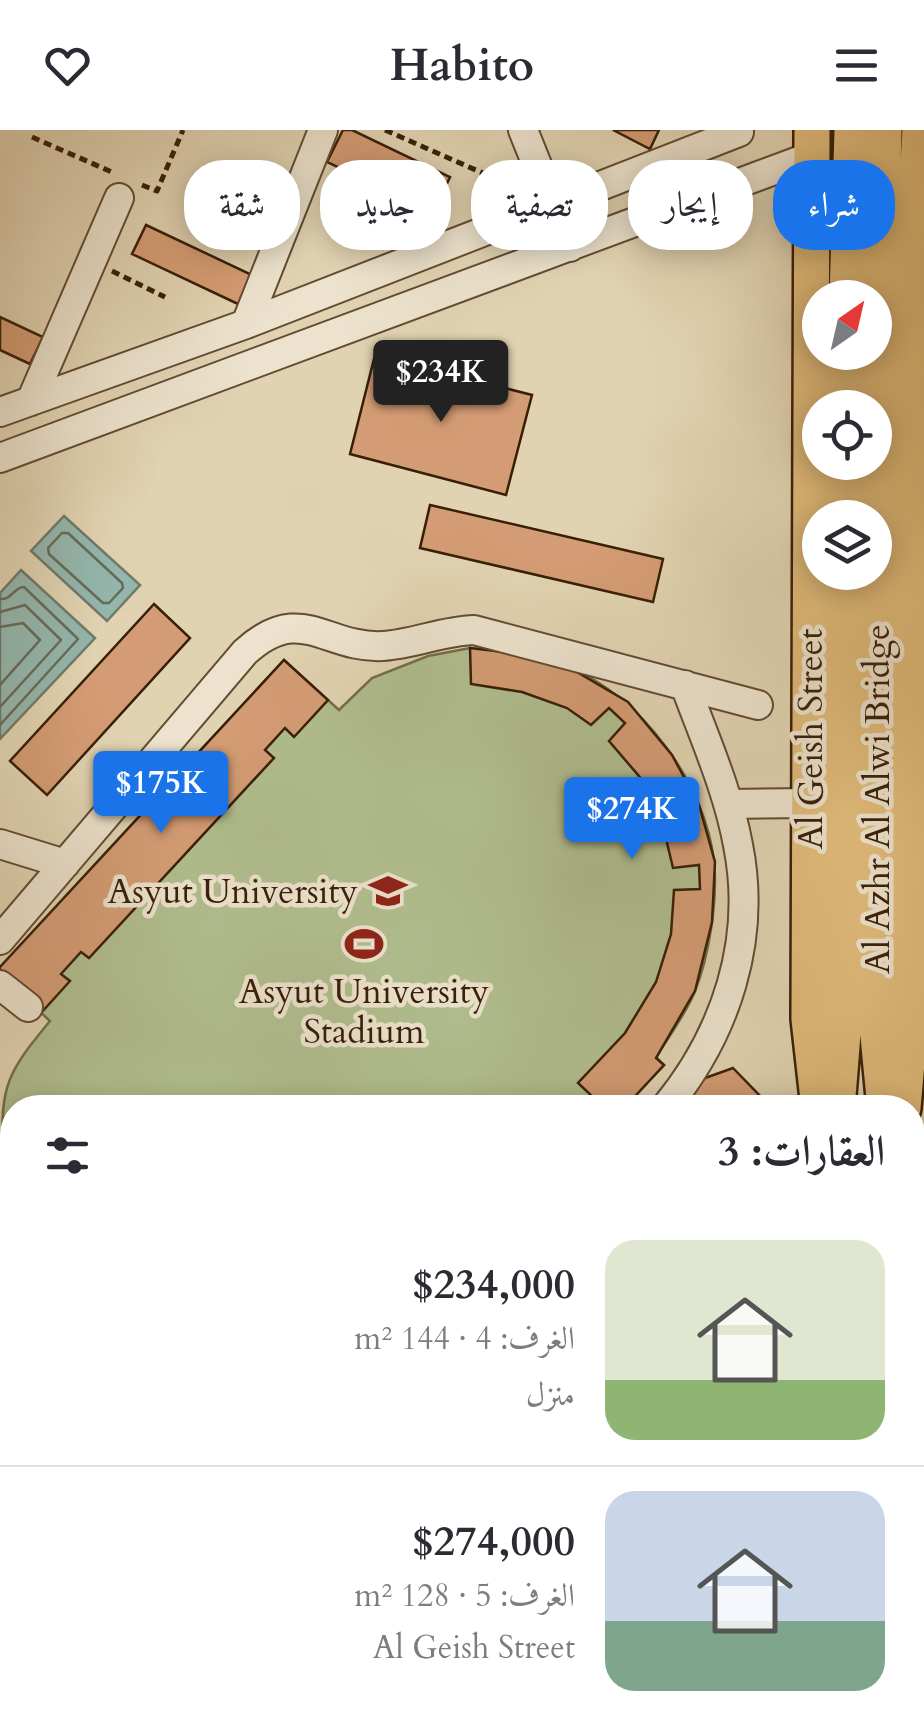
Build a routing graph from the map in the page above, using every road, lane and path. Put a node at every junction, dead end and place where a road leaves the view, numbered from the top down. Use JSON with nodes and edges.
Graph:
{"nodes":[{"id":1,"x":183,"y":130,"type":"edge"},
{"id":2,"x":323,"y":130,"type":"edge"},
{"id":3,"x":386,"y":130,"type":"edge"},
{"id":4,"x":523,"y":130,"type":"edge"},
{"id":5,"x":852,"y":130,"type":"edge"},
{"id":6,"x":884,"y":130,"type":"edge"},
{"id":7,"x":920,"y":130,"type":"edge"},
{"id":8,"x":739,"y":132,"type":"edge"},
{"id":9,"x":32,"y":137,"type":"dead end"},
{"id":10,"x":812,"y":143,"type":"edge"},
{"id":11,"x":536,"y":160,"type":"edge"},
{"id":12,"x":471,"y":167,"type":"edge"},
{"id":13,"x":608,"y":183,"type":"edge"},
{"id":14,"x":126,"y":186,"type":"junction"},
{"id":15,"x":608,"y":231,"type":"edge"},
{"id":16,"x":471,"y":236,"type":"edge"},
{"id":17,"x":562,"y":250,"type":"edge"},
{"id":18,"x":92,"y":260,"type":"junction"},
{"id":19,"x":848,"y":280,"type":"edge"},
{"id":20,"x":165,"y":297,"type":"dead end"},
{"id":21,"x":246,"y":324,"type":"junction"},
{"id":22,"x":31,"y":401,"type":"junction"},
{"id":23,"x":0,"y":412,"type":"edge"},
{"id":24,"x":0,"y":458,"type":"edge"},
{"id":25,"x":845,"y":590,"type":"edge"},
{"id":26,"x":685,"y":686,"type":"junction"},
{"id":27,"x":758,"y":705,"type":"dead end"},
{"id":28,"x":809,"y":803,"type":"junction"},
{"id":29,"x":728,"y":804,"type":"junction"},
{"id":30,"x":0,"y":844,"type":"edge"},
{"id":31,"x":65,"y":864,"type":"junction"},
{"id":32,"x":0,"y":940,"type":"edge"},
{"id":33,"x":860,"y":1023,"type":"junction"},
{"id":34,"x":674,"y":1095,"type":"edge"},
{"id":35,"x":816,"y":1095,"type":"edge"},
{"id":36,"x":841,"y":1095,"type":"edge"},
{"id":37,"x":881,"y":1095,"type":"edge"},
{"id":38,"x":904,"y":1095,"type":"edge"}],
"edges":[{"from":1,"to":14,"type":"path"},
{"from":2,"to":21,"type":"lane"},
{"from":3,"to":12,"type":"path"},
{"from":4,"to":11,"type":"lane"},
{"from":5,"to":19,"type":"main road"},
{"from":6,"to":33,"type":"main road","name":"Al Azhr Al Alwi Bridge"},
{"from":7,"to":38,"type":"main road"},
{"from":8,"to":13,"type":"lane"},
{"from":9,"to":14,"type":"path"},
{"from":10,"to":15,"type":"lane"},
{"from":10,"to":28,"type":"main road","name":"Al Geish Street"},
{"from":14,"to":18,"type":"lane"},
{"from":16,"to":21,"type":"lane"},
{"from":17,"to":24,"type":"lane"},
{"from":18,"to":20,"type":"path"},
{"from":18,"to":22,"type":"lane"},
{"from":21,"to":22,"type":"lane"},
{"from":22,"to":23,"type":"lane"},
{"from":25,"to":33,"type":"main road","name":"Al Azhr Al Alwi Bridge"},
{"from":26,"to":27,"type":"lane"},
{"from":26,"to":29,"type":"lane"},
{"from":26,"to":31,"type":"lane"},
{"from":28,"to":29,"type":"lane"},
{"from":28,"to":35,"type":"main road","name":"Al Geish Street"},
{"from":29,"to":34,"type":"lane"},
{"from":30,"to":31,"type":"lane"},
{"from":31,"to":32,"type":"lane"},
{"from":33,"to":36,"type":"main road","name":"Al Azhr Al Alwi Bridge"},
{"from":33,"to":37,"type":"main road","name":"Al Azhr Al Alwi Bridge"}]}
